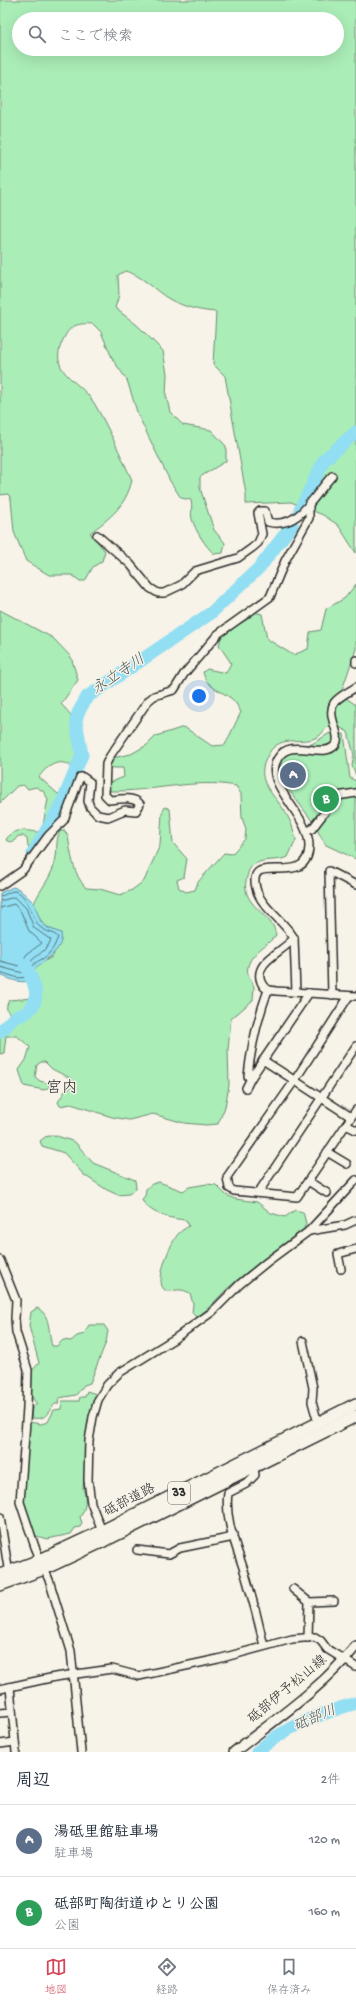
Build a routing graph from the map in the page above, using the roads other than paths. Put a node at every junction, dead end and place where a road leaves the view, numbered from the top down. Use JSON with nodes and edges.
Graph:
{"nodes":[{"id":1,"x":332,"y":476,"type":"dead end"},
{"id":2,"x":309,"y":503,"type":"junction"},
{"id":3,"x":97,"y":536,"type":"dead end"},
{"id":4,"x":356,"y":660,"type":"edge"},
{"id":5,"x":356,"y":663,"type":"edge"},
{"id":6,"x":356,"y":687,"type":"edge"},
{"id":7,"x":356,"y":793,"type":"edge"},
{"id":8,"x":307,"y":831,"type":"junction"},
{"id":9,"x":356,"y":885,"type":"edge"},
{"id":10,"x":0,"y":886,"type":"edge"},
{"id":11,"x":294,"y":938,"type":"junction"},
{"id":12,"x":268,"y":990,"type":"junction"},
{"id":13,"x":296,"y":992,"type":"junction"},
{"id":14,"x":309,"y":993,"type":"junction"},
{"id":15,"x":332,"y":995,"type":"junction"},
{"id":16,"x":352,"y":996,"type":"edge"},
{"id":17,"x":356,"y":1046,"type":"edge"},
{"id":18,"x":263,"y":1060,"type":"junction"},
{"id":19,"x":251,"y":1078,"type":"junction"},
{"id":20,"x":295,"y":1080,"type":"junction"},
{"id":21,"x":246,"y":1088,"type":"dead end"},
{"id":22,"x":322,"y":1098,"type":"junction"},
{"id":23,"x":356,"y":1110,"type":"edge"},
{"id":24,"x":351,"y":1117,"type":"junction"},
{"id":25,"x":346,"y":1125,"type":"junction"},
{"id":26,"x":356,"y":1130,"type":"edge"},
{"id":27,"x":327,"y":1152,"type":"junction"},
{"id":28,"x":347,"y":1164,"type":"dead end"},
{"id":29,"x":356,"y":1180,"type":"edge"},
{"id":30,"x":308,"y":1181,"type":"junction"},
{"id":31,"x":258,"y":1193,"type":"junction"},
{"id":32,"x":328,"y":1193,"type":"dead end"},
{"id":33,"x":356,"y":1220,"type":"edge"},
{"id":34,"x":309,"y":1231,"type":"junction"},
{"id":35,"x":356,"y":1249,"type":"edge"},
{"id":36,"x":0,"y":1260,"type":"edge"},
{"id":37,"x":342,"y":1269,"type":"dead end"},
{"id":38,"x":303,"y":1341,"type":"dead end"},
{"id":39,"x":356,"y":1404,"type":"edge"},
{"id":40,"x":356,"y":1416,"type":"edge"},
{"id":41,"x":318,"y":1423,"type":"junction"},
{"id":42,"x":252,"y":1462,"type":"junction"},
{"id":43,"x":0,"y":1517,"type":"edge"},
{"id":44,"x":233,"y":1534,"type":"junction"},
{"id":45,"x":104,"y":1536,"type":"junction"},
{"id":46,"x":2,"y":1538,"type":"edge"},
{"id":47,"x":137,"y":1550,"type":"dead end"},
{"id":48,"x":42,"y":1565,"type":"junction"},
{"id":49,"x":5,"y":1579,"type":"edge"},
{"id":50,"x":293,"y":1589,"type":"dead end"},
{"id":51,"x":334,"y":1601,"type":"dead end"},
{"id":52,"x":309,"y":1602,"type":"junction"},
{"id":53,"x":308,"y":1638,"type":"junction"},
{"id":54,"x":264,"y":1646,"type":"junction"},
{"id":55,"x":356,"y":1646,"type":"edge"},
{"id":56,"x":346,"y":1659,"type":"junction"},
{"id":57,"x":356,"y":1667,"type":"edge"},
{"id":58,"x":74,"y":1674,"type":"junction"},
{"id":59,"x":10,"y":1687,"type":"junction"},
{"id":60,"x":0,"y":1689,"type":"edge"},
{"id":61,"x":12,"y":1712,"type":"junction"},
{"id":62,"x":0,"y":1713,"type":"edge"},
{"id":63,"x":15,"y":1742,"type":"junction"},
{"id":64,"x":0,"y":1744,"type":"edge"},
{"id":65,"x":16,"y":1752,"type":"edge"},
{"id":66,"x":81,"y":1752,"type":"edge"},
{"id":67,"x":234,"y":1752,"type":"edge"}],
"edges":[{"from":1,"to":2,"type":"street"},
{"from":2,"to":3,"type":"street"},
{"from":2,"to":10,"type":"street"},
{"from":4,"to":5,"type":"street"},
{"from":6,"to":8,"type":"street"},
{"from":7,"to":8,"type":"street"},
{"from":8,"to":11,"type":"street"},
{"from":9,"to":15,"type":"street"},
{"from":11,"to":12,"type":"street"},
{"from":11,"to":13,"type":"street"},
{"from":12,"to":13,"type":"street"},
{"from":12,"to":19,"type":"street"},
{"from":13,"to":14,"type":"street"},
{"from":14,"to":15,"type":"street"},
{"from":14,"to":18,"type":"street"},
{"from":15,"to":16,"type":"street"},
{"from":16,"to":20,"type":"street"},
{"from":17,"to":22,"type":"street"},
{"from":18,"to":19,"type":"street"},
{"from":18,"to":20,"type":"street"},
{"from":19,"to":21,"type":"street"},
{"from":20,"to":22,"type":"street"},
{"from":20,"to":31,"type":"street"},
{"from":22,"to":24,"type":"street"},
{"from":22,"to":31,"type":"street"},
{"from":23,"to":24,"type":"street"},
{"from":24,"to":25,"type":"street"},
{"from":25,"to":26,"type":"street"},
{"from":25,"to":27,"type":"street"},
{"from":27,"to":28,"type":"street"},
{"from":27,"to":30,"type":"street"},
{"from":29,"to":34,"type":"street"},
{"from":30,"to":31,"type":"street"},
{"from":30,"to":32,"type":"street"},
{"from":33,"to":34,"type":"street"},
{"from":34,"to":45,"type":"street"},
{"from":35,"to":37,"type":"street"},
{"from":36,"to":48,"type":"street"},
{"from":38,"to":41,"type":"street"},
{"from":39,"to":41,"type":"highway","name":"砥部道路","number":"33"},
{"from":40,"to":42,"type":"highway","name":"砥部道路","number":"33"},
{"from":41,"to":42,"type":"highway","name":"砥部道路","number":"33"},
{"from":42,"to":44,"type":"street"},
{"from":42,"to":45,"type":"highway","name":"砥部道路","number":"33"},
{"from":43,"to":46,"type":"street"},
{"from":44,"to":47,"type":"street"},
{"from":44,"to":54,"type":"street"},
{"from":45,"to":48,"type":"highway","name":"砥部道路","number":"33"},
{"from":46,"to":49,"type":"street"},
{"from":48,"to":49,"type":"highway","name":"砥部道路","number":"33"},
{"from":48,"to":58,"type":"street"},
{"from":50,"to":52,"type":"street"},
{"from":51,"to":52,"type":"street"},
{"from":52,"to":53,"type":"street"},
{"from":53,"to":54,"type":"street"},
{"from":53,"to":56,"type":"street"},
{"from":54,"to":58,"type":"street"},
{"from":55,"to":56,"type":"main road","name":"砥部伊予松山線"},
{"from":56,"to":57,"type":"street"},
{"from":56,"to":67,"type":"main road","name":"砥部伊予松山線"},
{"from":58,"to":59,"type":"street"},
{"from":58,"to":66,"type":"street"},
{"from":59,"to":60,"type":"street"},
{"from":59,"to":61,"type":"street"},
{"from":61,"to":62,"type":"street"},
{"from":61,"to":63,"type":"street"},
{"from":63,"to":64,"type":"street"},
{"from":63,"to":65,"type":"street"}]}
